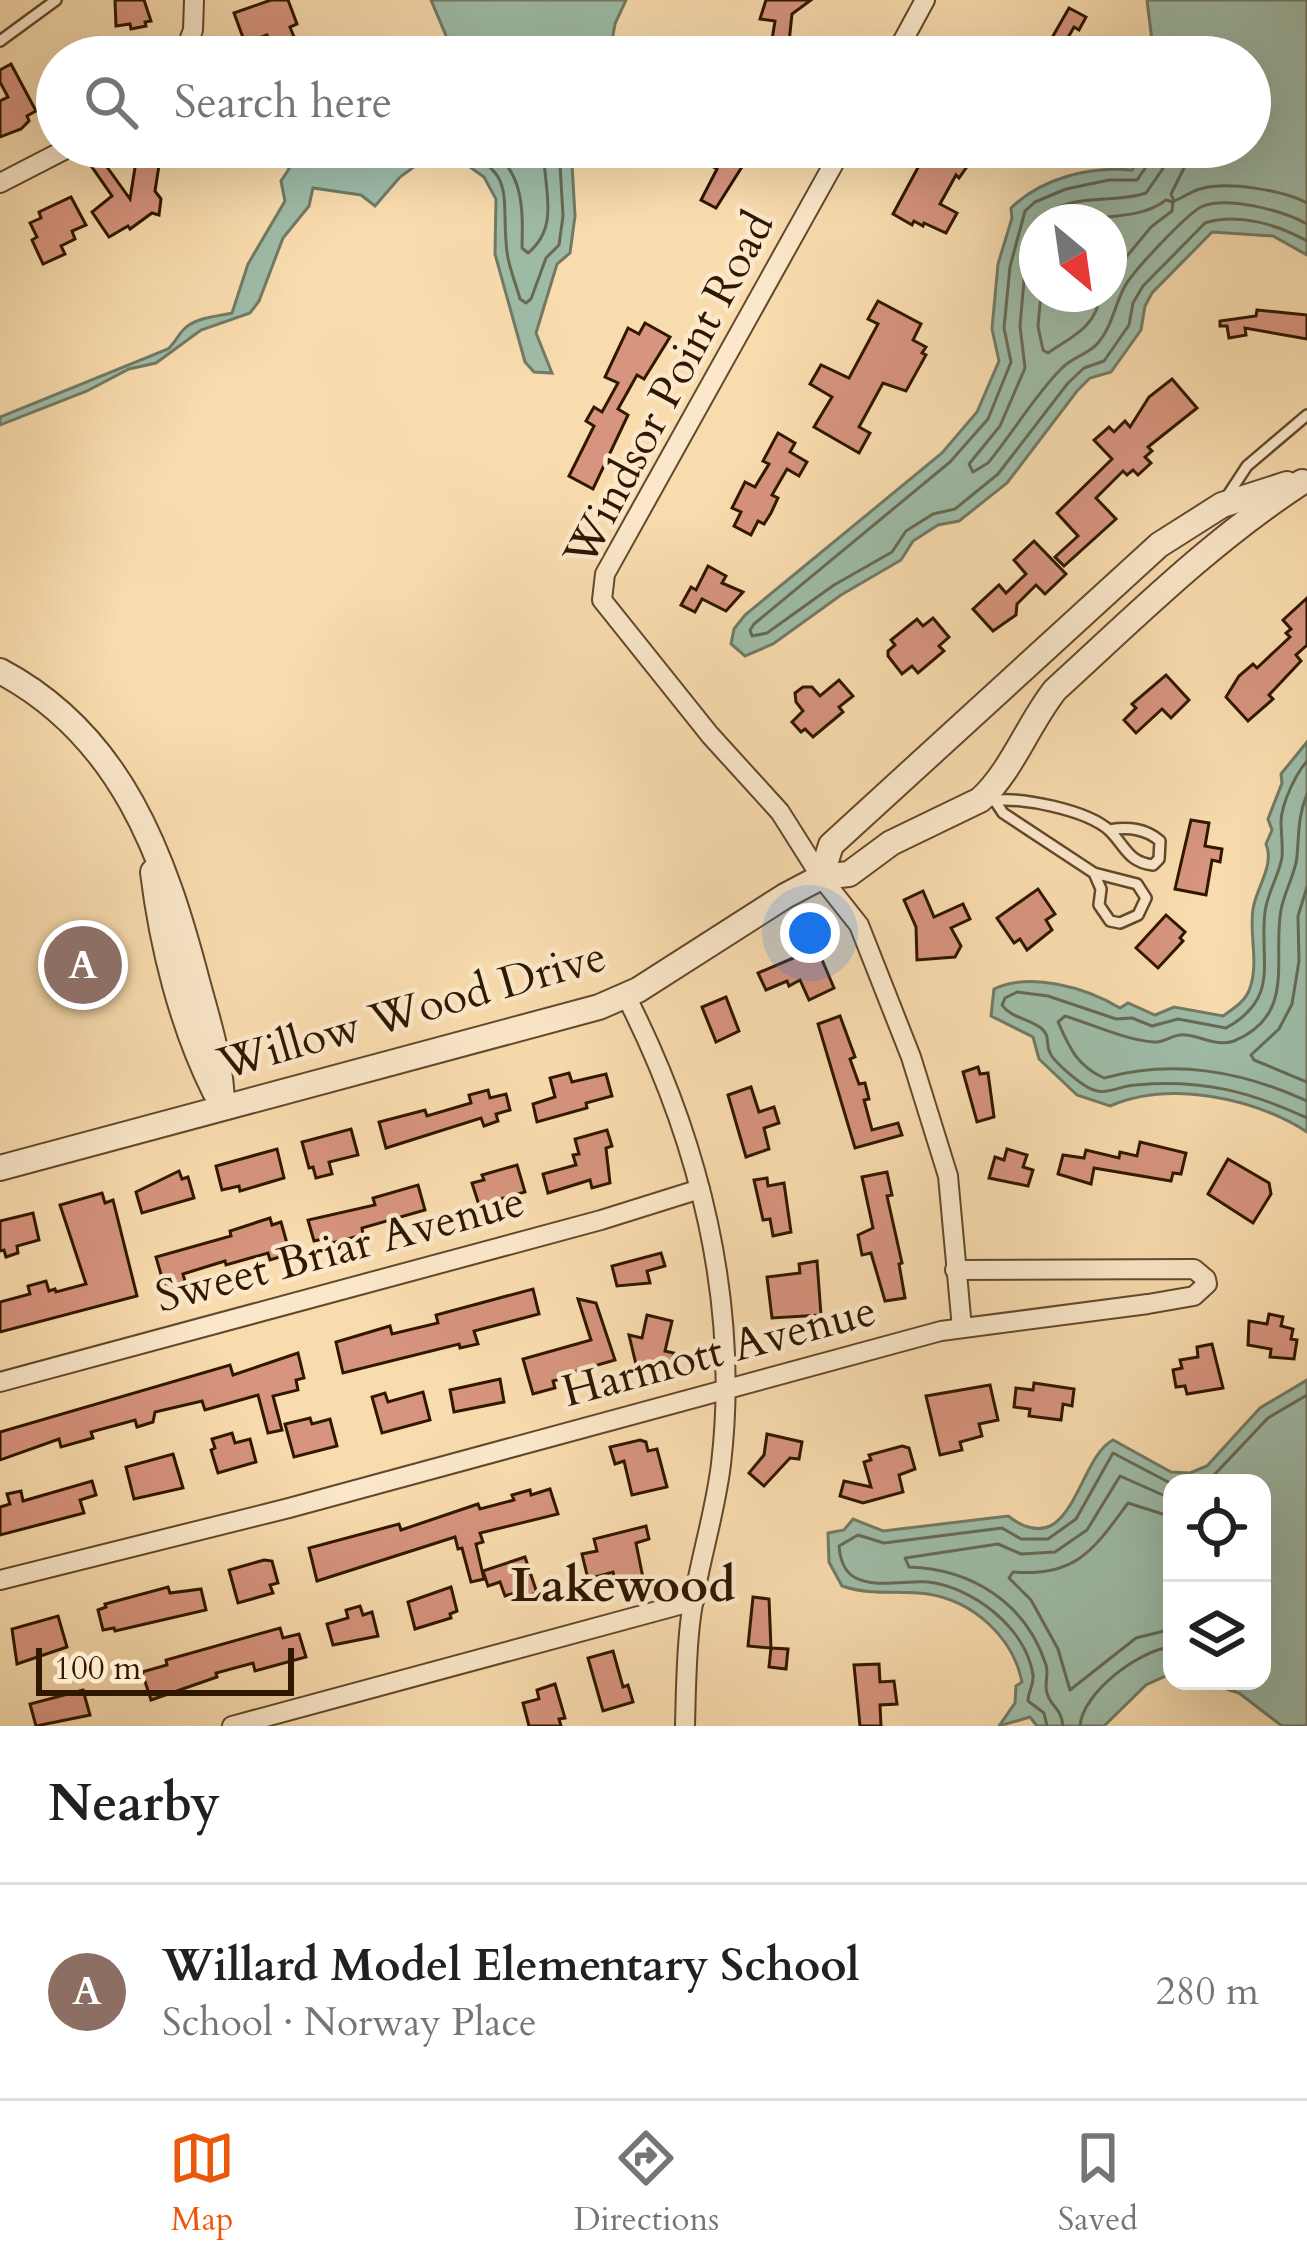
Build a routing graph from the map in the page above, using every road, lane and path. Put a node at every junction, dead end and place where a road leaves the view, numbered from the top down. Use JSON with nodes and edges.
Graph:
{"nodes":[{"id":1,"x":56,"y":0,"type":"edge"},
{"id":2,"x":194,"y":0,"type":"edge"},
{"id":3,"x":925,"y":0,"type":"edge"},
{"id":4,"x":191,"y":36,"type":"edge"},
{"id":5,"x":905,"y":36,"type":"edge"},
{"id":6,"x":0,"y":41,"type":"edge"},
{"id":7,"x":36,"y":164,"type":"edge"},
{"id":8,"x":831,"y":168,"type":"edge"},
{"id":9,"x":0,"y":183,"type":"edge"},
{"id":10,"x":1307,"y":415,"type":"edge"},
{"id":11,"x":1304,"y":482,"type":"edge"},
{"id":12,"x":1222,"y":505,"type":"junction"},
{"id":13,"x":0,"y":671,"type":"edge"},
{"id":14,"x":987,"y":800,"type":"junction"},
{"id":15,"x":1109,"y":830,"type":"junction"},
{"id":16,"x":1094,"y":873,"type":"junction"},
{"id":17,"x":821,"y":877,"type":"junction"},
{"id":18,"x":626,"y":996,"type":"junction"},
{"id":19,"x":222,"y":1107,"type":"junction"},
{"id":20,"x":0,"y":1168,"type":"edge"},
{"id":21,"x":700,"y":1189,"type":"junction"},
{"id":22,"x":955,"y":1270,"type":"junction"},
{"id":23,"x":962,"y":1328,"type":"junction"},
{"id":24,"x":0,"y":1382,"type":"edge"},
{"id":25,"x":726,"y":1390,"type":"junction"},
{"id":26,"x":0,"y":1580,"type":"edge"},
{"id":27,"x":694,"y":1601,"type":"junction"},
{"id":28,"x":232,"y":1726,"type":"edge"},
{"id":29,"x":685,"y":1726,"type":"edge"}],
"edges":[{"from":1,"to":6,"type":"lane"},
{"from":2,"to":4,"type":"street"},
{"from":3,"to":5,"type":"street"},
{"from":7,"to":9,"type":"street"},
{"from":8,"to":17,"type":"street","name":"Windsor Point Road"},
{"from":10,"to":12,"type":"lane"},
{"from":11,"to":12,"type":"street","name":"Willow Wood Drive"},
{"from":11,"to":14,"type":"street","name":"Willow Wood Drive"},
{"from":12,"to":17,"type":"street","name":"Willow Wood Drive"},
{"from":13,"to":19,"type":"street"},
{"from":14,"to":15,"type":"lane"},
{"from":14,"to":16,"type":"lane"},
{"from":14,"to":17,"type":"street","name":"Willow Wood Drive"},
{"from":15,"to":15,"type":"lane"},
{"from":16,"to":16,"type":"lane"},
{"from":17,"to":18,"type":"street","name":"Willow Wood Drive"},
{"from":17,"to":22,"type":"street"},
{"from":18,"to":19,"type":"street","name":"Willow Wood Drive"},
{"from":18,"to":21,"type":"street"},
{"from":19,"to":20,"type":"street","name":"Willow Wood Drive"},
{"from":21,"to":24,"type":"street","name":"Sweet Briar Avenue"},
{"from":21,"to":25,"type":"street"},
{"from":22,"to":23,"type":"street"},
{"from":22,"to":23,"type":"street","name":"Harmott Avenue"},
{"from":23,"to":25,"type":"street","name":"Harmott Avenue"},
{"from":25,"to":26,"type":"street","name":"Harmott Avenue"},
{"from":25,"to":27,"type":"street"},
{"from":27,"to":28,"type":"street"},
{"from":27,"to":29,"type":"street"}]}
